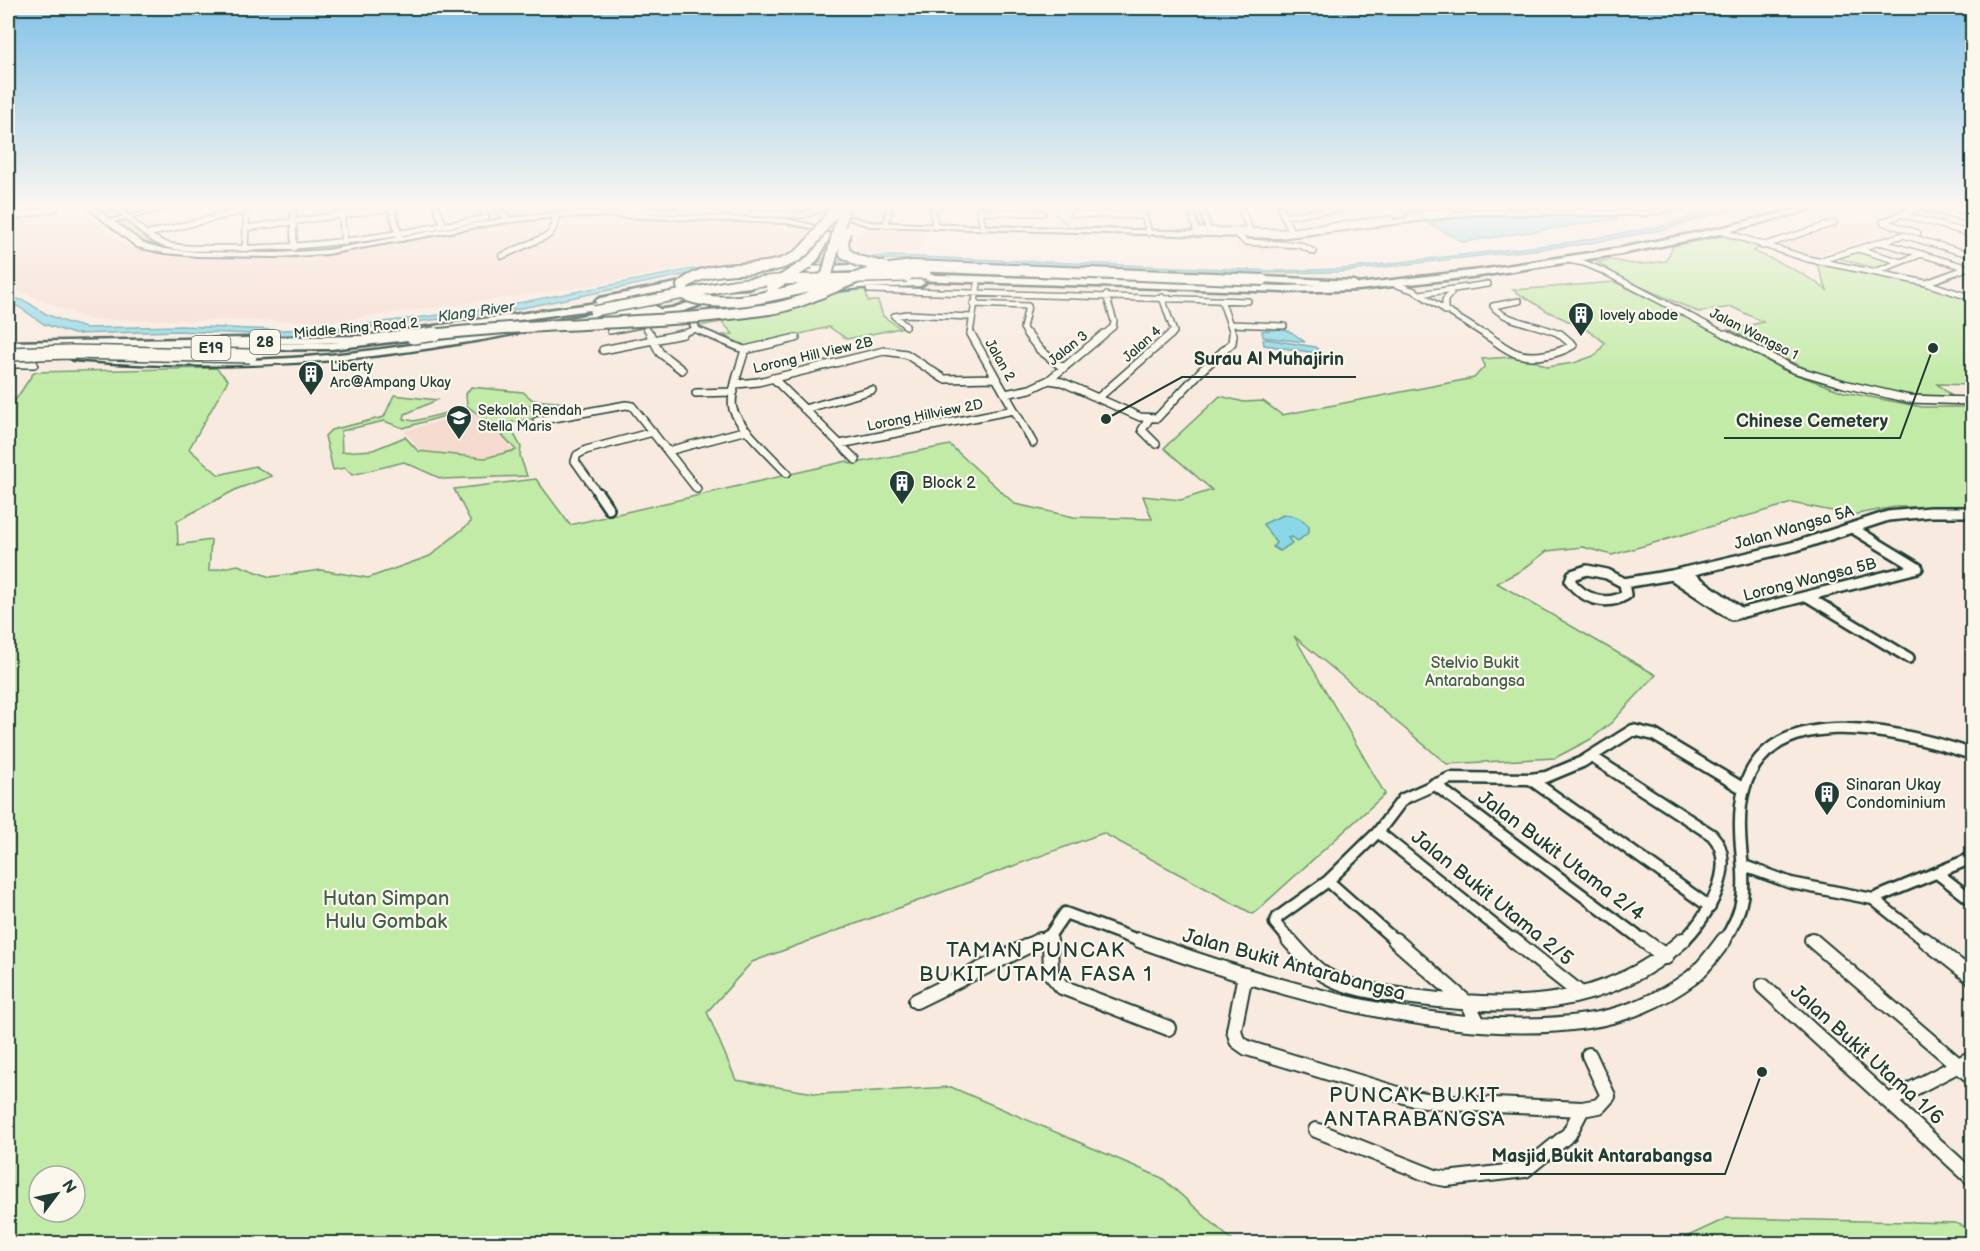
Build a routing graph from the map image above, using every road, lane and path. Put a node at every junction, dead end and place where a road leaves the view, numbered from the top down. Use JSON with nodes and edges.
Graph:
{"nodes":[{"id":1,"x":766,"y":266,"type":"edge"},
{"id":2,"x":782,"y":266,"type":"edge"},
{"id":3,"x":804,"y":266,"type":"edge"},
{"id":4,"x":829,"y":266,"type":"edge"},
{"id":5,"x":889,"y":266,"type":"edge"},
{"id":6,"x":910,"y":266,"type":"edge"},
{"id":7,"x":922,"y":266,"type":"edge"},
{"id":8,"x":1500,"y":266,"type":"edge"},
{"id":9,"x":1534,"y":266,"type":"edge"},
{"id":10,"x":1592,"y":266,"type":"edge"},
{"id":11,"x":1597,"y":266,"type":"edge"},
{"id":12,"x":1846,"y":266,"type":"edge"},
{"id":13,"x":1889,"y":266,"type":"edge"},
{"id":14,"x":819,"y":267,"type":"joint"},
{"id":15,"x":851,"y":268,"type":"junction"},
{"id":16,"x":1970,"y":268,"type":"edge"},
{"id":17,"x":1603,"y":271,"type":"junction"},
{"id":18,"x":770,"y":272,"type":"junction"},
{"id":19,"x":928,"y":272,"type":"junction"},
{"id":20,"x":1873,"y":272,"type":"junction"},
{"id":21,"x":909,"y":276,"type":"junction"},
{"id":22,"x":723,"y":277,"type":"junction"},
{"id":23,"x":870,"y":279,"type":"junction"},
{"id":24,"x":1081,"y":279,"type":"joint"},
{"id":25,"x":1037,"y":281,"type":"junction"},
{"id":26,"x":884,"y":284,"type":"junction"},
{"id":27,"x":1354,"y":284,"type":"junction"},
{"id":28,"x":1488,"y":284,"type":"dead end"},
{"id":29,"x":1926,"y":284,"type":"junction"},
{"id":30,"x":712,"y":285,"type":"junction"},
{"id":31,"x":860,"y":285,"type":"junction"},
{"id":32,"x":977,"y":287,"type":"junction"},
{"id":33,"x":1415,"y":289,"type":"junction"},
{"id":34,"x":799,"y":290,"type":"junction"},
{"id":35,"x":869,"y":290,"type":"dead end"},
{"id":36,"x":1450,"y":290,"type":"junction"},
{"id":37,"x":766,"y":292,"type":"junction"},
{"id":38,"x":723,"y":295,"type":"junction"},
{"id":39,"x":1106,"y":296,"type":"junction"},
{"id":40,"x":1162,"y":297,"type":"junction"},
{"id":41,"x":1972,"y":298,"type":"edge"},
{"id":42,"x":1221,"y":300,"type":"junction"},
{"id":43,"x":1248,"y":301,"type":"dead end"},
{"id":44,"x":1519,"y":301,"type":"dead end"},
{"id":45,"x":973,"y":304,"type":"junction"},
{"id":46,"x":746,"y":306,"type":"junction"},
{"id":47,"x":592,"y":309,"type":"junction"},
{"id":48,"x":715,"y":311,"type":"junction"},
{"id":49,"x":1444,"y":311,"type":"junction"},
{"id":50,"x":971,"y":317,"type":"junction"},
{"id":51,"x":521,"y":318,"type":"junction"},
{"id":52,"x":693,"y":319,"type":"junction"},
{"id":53,"x":659,"y":321,"type":"junction"},
{"id":54,"x":642,"y":323,"type":"junction"},
{"id":55,"x":1230,"y":324,"type":"junction"},
{"id":56,"x":609,"y":326,"type":"junction"},
{"id":57,"x":906,"y":326,"type":"dead end"},
{"id":58,"x":1284,"y":326,"type":"dead end"},
{"id":59,"x":532,"y":328,"type":"junction"},
{"id":60,"x":696,"y":329,"type":"junction"},
{"id":61,"x":796,"y":338,"type":"dead end"},
{"id":62,"x":654,"y":340,"type":"junction"},
{"id":63,"x":376,"y":344,"type":"junction"},
{"id":64,"x":8,"y":349,"type":"edge"},
{"id":65,"x":603,"y":350,"type":"dead end"},
{"id":66,"x":745,"y":350,"type":"junction"},
{"id":67,"x":35,"y":351,"type":"junction"},
{"id":68,"x":366,"y":354,"type":"junction"},
{"id":69,"x":250,"y":356,"type":"junction"},
{"id":70,"x":8,"y":364,"type":"edge"},
{"id":71,"x":34,"y":364,"type":"dead end"},
{"id":72,"x":1062,"y":367,"type":"junction"},
{"id":73,"x":682,"y":370,"type":"dead end"},
{"id":74,"x":773,"y":378,"type":"junction"},
{"id":75,"x":996,"y":378,"type":"junction"},
{"id":76,"x":1049,"y":380,"type":"junction"},
{"id":77,"x":735,"y":388,"type":"junction"},
{"id":78,"x":872,"y":390,"type":"dead end"},
{"id":79,"x":696,"y":393,"type":"dead end"},
{"id":80,"x":1005,"y":394,"type":"junction"},
{"id":81,"x":1098,"y":398,"type":"junction"},
{"id":82,"x":1972,"y":401,"type":"edge"},
{"id":83,"x":804,"y":409,"type":"junction"},
{"id":84,"x":1014,"y":410,"type":"junction"},
{"id":85,"x":1149,"y":419,"type":"junction"},
{"id":86,"x":537,"y":421,"type":"dead end"},
{"id":87,"x":747,"y":430,"type":"junction"},
{"id":88,"x":653,"y":432,"type":"junction"},
{"id":89,"x":1033,"y":443,"type":"dead end"},
{"id":90,"x":840,"y":444,"type":"junction"},
{"id":91,"x":1156,"y":444,"type":"dead end"},
{"id":92,"x":668,"y":452,"type":"junction"},
{"id":93,"x":856,"y":460,"type":"dead end"},
{"id":94,"x":787,"y":473,"type":"dead end"},
{"id":95,"x":697,"y":489,"type":"dead end"},
{"id":96,"x":609,"y":509,"type":"dead end"},
{"id":97,"x":1972,"y":512,"type":"edge"},
{"id":98,"x":1851,"y":528,"type":"junction"},
{"id":99,"x":1684,"y":572,"type":"junction"},
{"id":100,"x":1672,"y":575,"type":"junction"},
{"id":101,"x":1624,"y":583,"type":"junction"},
{"id":102,"x":1808,"y":597,"type":"junction"},
{"id":103,"x":1736,"y":614,"type":"junction"},
{"id":104,"x":1909,"y":658,"type":"dead end"},
{"id":105,"x":1972,"y":754,"type":"edge"},
{"id":106,"x":1592,"y":757,"type":"junction"},
{"id":107,"x":1530,"y":779,"type":"junction"},
{"id":108,"x":1434,"y":784,"type":"junction"},
{"id":109,"x":1744,"y":789,"type":"junction"},
{"id":110,"x":1378,"y":832,"type":"junction"},
{"id":111,"x":1972,"y":858,"type":"edge"},
{"id":112,"x":1744,"y":866,"type":"junction"},
{"id":113,"x":1937,"y":873,"type":"junction"},
{"id":114,"x":1328,"y":881,"type":"junction"},
{"id":115,"x":1873,"y":899,"type":"junction"},
{"id":116,"x":1972,"y":900,"type":"edge"},
{"id":117,"x":1710,"y":907,"type":"junction"},
{"id":118,"x":1050,"y":935,"type":"junction"},
{"id":119,"x":1812,"y":940,"type":"dead end"},
{"id":120,"x":1666,"y":957,"type":"junction"},
{"id":121,"x":1245,"y":975,"type":"junction"},
{"id":122,"x":1972,"y":977,"type":"edge"},
{"id":123,"x":1763,"y":986,"type":"dead end"},
{"id":124,"x":1581,"y":994,"type":"junction"},
{"id":125,"x":916,"y":1002,"type":"dead end"},
{"id":126,"x":1468,"y":1004,"type":"junction"},
{"id":127,"x":1478,"y":1023,"type":"junction"},
{"id":128,"x":1168,"y":1028,"type":"dead end"},
{"id":129,"x":1589,"y":1055,"type":"dead end"},
{"id":130,"x":1972,"y":1058,"type":"edge"},
{"id":131,"x":1958,"y":1065,"type":"junction"},
{"id":132,"x":1972,"y":1077,"type":"edge"},
{"id":133,"x":1889,"y":1101,"type":"junction"},
{"id":134,"x":1582,"y":1109,"type":"junction"},
{"id":135,"x":1316,"y":1130,"type":"dead end"},
{"id":136,"x":1972,"y":1178,"type":"edge"}],
"edges":[{"from":1,"to":21,"type":"highway","bridge":true},
{"from":2,"to":30,"type":"highway","bridge":true},
{"from":3,"to":56,"type":"highway","bridge":true},
{"from":4,"to":59,"type":"highway","bridge":true},
{"from":5,"to":19,"type":"highway","bridge":true},
{"from":6,"to":56,"type":"highway","bridge":true},
{"from":7,"to":27,"type":"highway","bridge":true},
{"from":8,"to":27,"type":"highway"},
{"from":9,"to":33,"type":"highway","name":"Middle Ring Road 2","number":"28"},
{"from":10,"to":17,"type":"street","name":"Jalan Wangsa 1"},
{"from":11,"to":17,"type":"street","name":"Jalan Wangsa 1"},
{"from":12,"to":20,"type":"street"},
{"from":13,"to":20,"type":"street"},
{"from":14,"to":15,"type":"highway"},
{"from":14,"to":18,"type":"highway"},
{"from":15,"to":21,"type":"highway"},
{"from":15,"to":23,"type":"highway"},
{"from":16,"to":29,"type":"street"},
{"from":17,"to":82,"type":"street","name":"Jalan Wangsa 1"},
{"from":18,"to":22,"type":"highway"},
{"from":18,"to":37,"type":"highway"},
{"from":19,"to":21,"type":"highway"},
{"from":19,"to":24,"type":"highway"},
{"from":19,"to":30,"type":"highway","name":"Middle Ring Road 2","number":"28","bridge":true},
{"from":20,"to":29,"type":"street"},
{"from":21,"to":25,"type":"highway","name":"Middle Ring Road 2","number":"28"},
{"from":21,"to":26,"type":"highway"},
{"from":21,"to":32,"type":"highway"},
{"from":21,"to":47,"type":"highway","name":"Middle Ring Road 2","number":"28","bridge":true},
{"from":22,"to":38,"type":"highway"},
{"from":22,"to":51,"type":"highway"},
{"from":23,"to":26,"type":"street"},
{"from":23,"to":31,"type":"highway"},
{"from":24,"to":27,"type":"highway"},
{"from":25,"to":32,"type":"highway"},
{"from":25,"to":33,"type":"highway","name":"Middle Ring Road 2","number":"28"},
{"from":26,"to":31,"type":"highway"},
{"from":26,"to":32,"type":"street"},
{"from":28,"to":36,"type":"street"},
{"from":29,"to":41,"type":"street"},
{"from":30,"to":47,"type":"highway","name":"Middle Ring Road 2","number":"28","bridge":true},
{"from":31,"to":34,"type":"highway"},
{"from":32,"to":35,"type":"street"},
{"from":32,"to":39,"type":"street"},
{"from":32,"to":45,"type":"street","name":"Jalan 2"},
{"from":33,"to":36,"type":"street"},
{"from":33,"to":49,"type":"street"},
{"from":34,"to":37,"type":"highway"},
{"from":34,"to":46,"type":"street"},
{"from":36,"to":49,"type":"street"},
{"from":37,"to":38,"type":"highway"},
{"from":37,"to":46,"type":"street"},
{"from":38,"to":54,"type":"highway"},
{"from":39,"to":40,"type":"street"},
{"from":39,"to":72,"type":"street","name":"Jalan 3"},
{"from":40,"to":42,"type":"street"},
{"from":40,"to":81,"type":"street","name":"Jalan 4"},
{"from":42,"to":43,"type":"street"},
{"from":42,"to":55,"type":"street"},
{"from":44,"to":49,"type":"street"},
{"from":45,"to":50,"type":"street","name":"Jalan 2"},
{"from":45,"to":72,"type":"street"},
{"from":46,"to":48,"type":"street"},
{"from":47,"to":51,"type":"highway","name":"Middle Ring Road 2","number":"28"},
{"from":47,"to":63,"type":"highway","name":"Middle Ring Road 2","number":"28"},
{"from":48,"to":52,"type":"street"},
{"from":48,"to":53,"type":"street"},
{"from":50,"to":57,"type":"street"},
{"from":50,"to":75,"type":"street","name":"Jalan 2"},
{"from":51,"to":64,"type":"highway","name":"Middle Ring Road 2","number":"28"},
{"from":52,"to":53,"type":"street"},
{"from":52,"to":60,"type":"street"},
{"from":53,"to":54,"type":"street"},
{"from":54,"to":56,"type":"street"},
{"from":54,"to":59,"type":"highway"},
{"from":54,"to":62,"type":"street"},
{"from":55,"to":58,"type":"street"},
{"from":55,"to":85,"type":"street"},
{"from":56,"to":64,"type":"highway","number":"E19","bridge":true},
{"from":59,"to":68,"type":"highway"},
{"from":60,"to":62,"type":"street"},
{"from":60,"to":66,"type":"street"},
{"from":61,"to":66,"type":"street"},
{"from":62,"to":65,"type":"street"},
{"from":62,"to":73,"type":"street"},
{"from":63,"to":67,"type":"highway","name":"Middle Ring Road 2","number":"28"},
{"from":63,"to":69,"type":"highway"},
{"from":64,"to":67,"type":"highway","name":"Middle Ring Road 2","number":"28"},
{"from":64,"to":69,"type":"highway","number":"E19","bridge":true},
{"from":66,"to":77,"type":"street"},
{"from":67,"to":68,"type":"highway"},
{"from":68,"to":69,"type":"highway"},
{"from":70,"to":71,"type":"street"},
{"from":72,"to":76,"type":"street","name":"Jalan 3"},
{"from":74,"to":75,"type":"street","name":"Lorong Hill View 2B"},
{"from":74,"to":77,"type":"street","name":"Lorong Hill View 2B"},
{"from":74,"to":83,"type":"street"},
{"from":75,"to":80,"type":"street","name":"Jalan 2"},
{"from":76,"to":80,"type":"street","name":"Jalan 3"},
{"from":76,"to":81,"type":"street"},
{"from":77,"to":79,"type":"street","name":"Lorong Hill View 2B"},
{"from":77,"to":87,"type":"street"},
{"from":78,"to":83,"type":"street"},
{"from":80,"to":84,"type":"street","name":"Jalan 2"},
{"from":81,"to":85,"type":"street"},
{"from":83,"to":90,"type":"street"},
{"from":84,"to":89,"type":"street","name":"Jalan 2"},
{"from":84,"to":90,"type":"street","name":"Lorong Hillview 2D"},
{"from":85,"to":91,"type":"street"},
{"from":86,"to":88,"type":"street"},
{"from":87,"to":92,"type":"street"},
{"from":87,"to":94,"type":"street"},
{"from":88,"to":92,"type":"street"},
{"from":88,"to":96,"type":"street"},
{"from":90,"to":93,"type":"street"},
{"from":92,"to":95,"type":"street"},
{"from":97,"to":98,"type":"street","name":"Jalan Wangsa 5A"},
{"from":98,"to":99,"type":"street","name":"Jalan Wangsa 5A"},
{"from":98,"to":102,"type":"street","name":"Lorong Wangsa 5B"},
{"from":99,"to":100,"type":"street","name":"Jalan Wangsa 5A"},
{"from":99,"to":103,"type":"street","name":"Lorong Wangsa 5B"},
{"from":100,"to":101,"type":"street","name":"Jalan Wangsa 5A"},
{"from":100,"to":103,"type":"street"},
{"from":101,"to":101,"type":"street"},
{"from":102,"to":103,"type":"street","name":"Lorong Wangsa 5B"},
{"from":102,"to":104,"type":"street"},
{"from":105,"to":109,"type":"street","name":"Jalan Bukit Antarabangsa"},
{"from":106,"to":107,"type":"street"},
{"from":106,"to":109,"type":"street"},
{"from":106,"to":117,"type":"street"},
{"from":107,"to":108,"type":"street"},
{"from":107,"to":117,"type":"street"},
{"from":108,"to":110,"type":"street"},
{"from":108,"to":120,"type":"street","name":"Jalan Bukit Utama 2/4"},
{"from":109,"to":112,"type":"street","name":"Jalan Bukit Antarabangsa"},
{"from":110,"to":114,"type":"street"},
{"from":110,"to":124,"type":"street","name":"Jalan Bukit Utama 2/5"},
{"from":111,"to":113,"type":"street"},
{"from":112,"to":115,"type":"street"},
{"from":112,"to":127,"type":"street","name":"Jalan Bukit Antarabangsa"},
{"from":113,"to":115,"type":"street"},
{"from":113,"to":116,"type":"street"},
{"from":114,"to":126,"type":"street"},
{"from":114,"to":126,"type":"street"},
{"from":115,"to":122,"type":"street"},
{"from":117,"to":120,"type":"street"},
{"from":118,"to":121,"type":"street","name":"Jalan Bukit Antarabangsa"},
{"from":118,"to":125,"type":"street"},
{"from":118,"to":128,"type":"street"},
{"from":119,"to":131,"type":"street"},
{"from":120,"to":124,"type":"street"},
{"from":121,"to":127,"type":"street","name":"Jalan Bukit Antarabangsa"},
{"from":121,"to":134,"type":"street"},
{"from":123,"to":133,"type":"street","name":"Jalan Bukit Utama 1/6"},
{"from":124,"to":126,"type":"street"},
{"from":126,"to":127,"type":"street"},
{"from":129,"to":134,"type":"street"},
{"from":130,"to":131,"type":"street"},
{"from":131,"to":132,"type":"street"},
{"from":131,"to":133,"type":"street"},
{"from":133,"to":136,"type":"street","name":"Jalan Bukit Utama 1/6"},
{"from":134,"to":135,"type":"street"}]}
